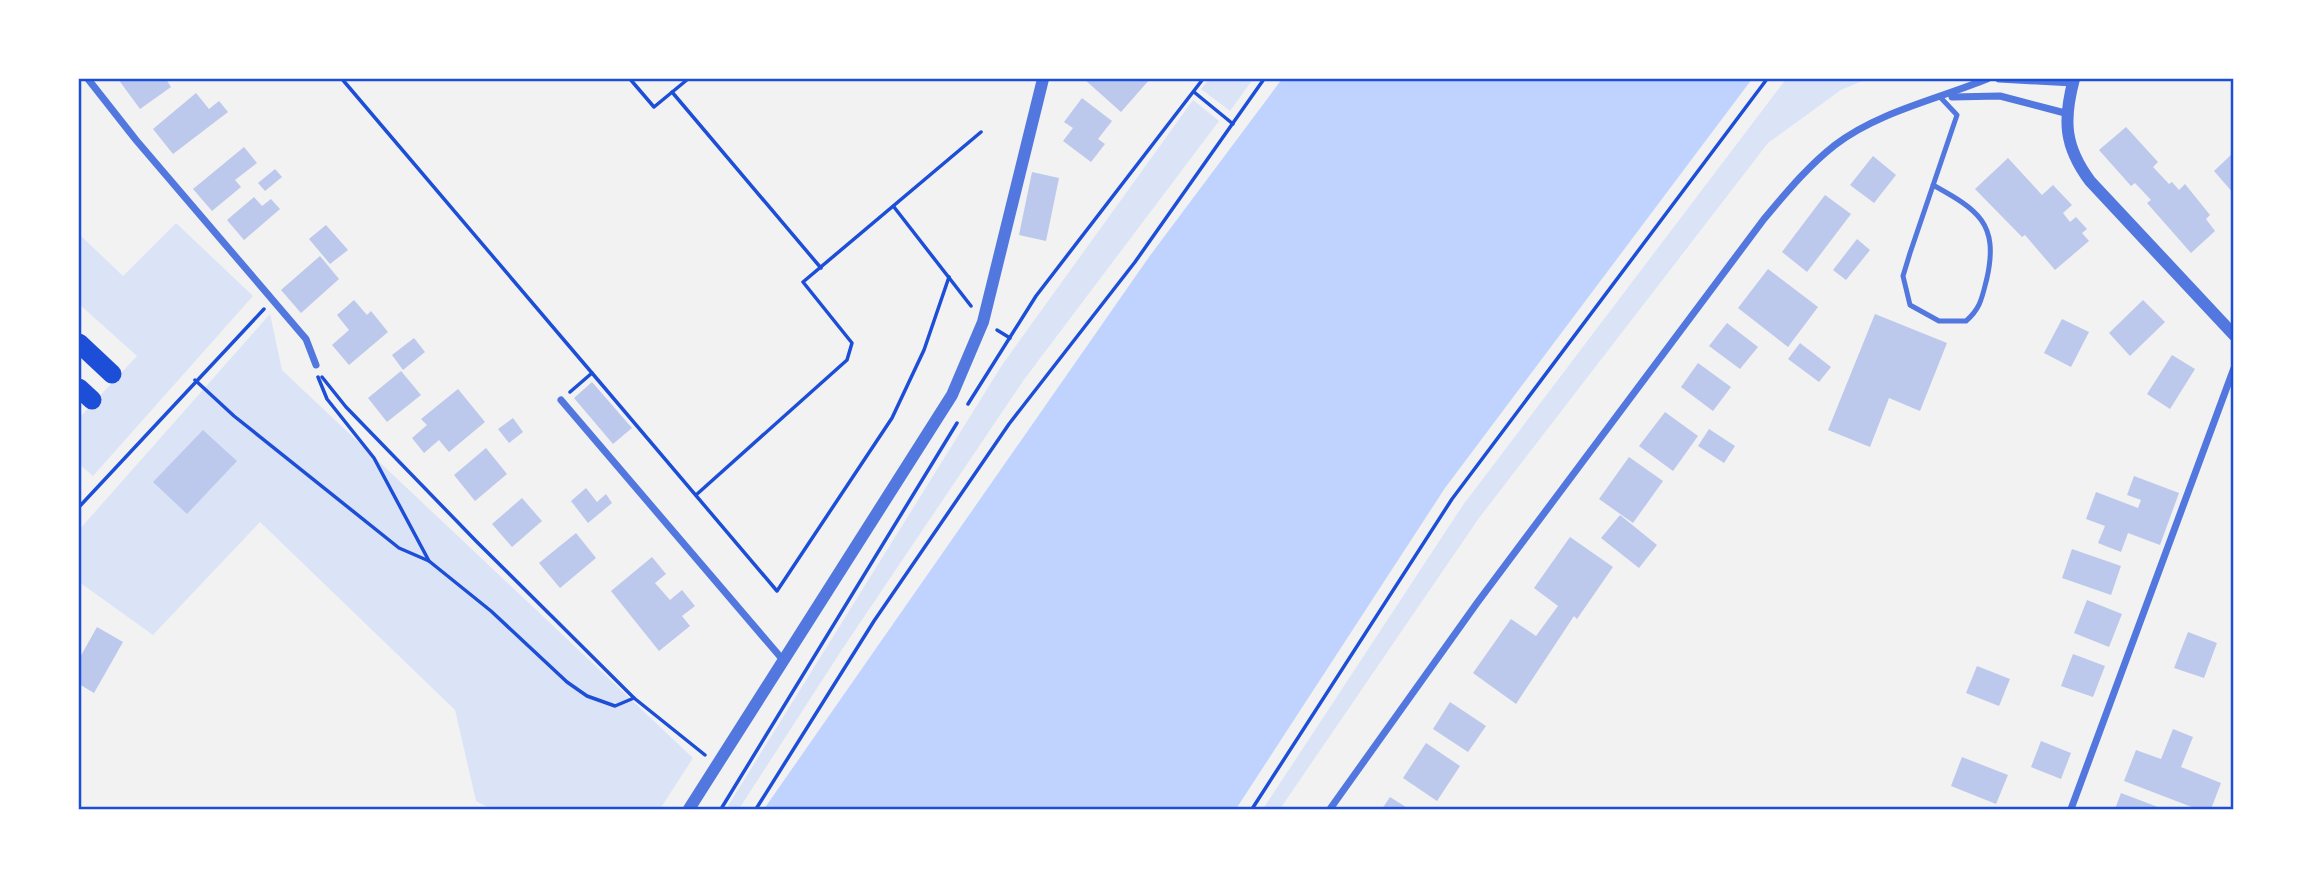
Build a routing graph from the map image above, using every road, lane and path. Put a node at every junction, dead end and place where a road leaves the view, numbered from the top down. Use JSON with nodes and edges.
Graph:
{"nodes":[{"id":1,"x":88,"y":79,"type":"edge"},
{"id":2,"x":342,"y":79,"type":"edge"},
{"id":3,"x":630,"y":79,"type":"edge"},
{"id":4,"x":688,"y":79,"type":"edge"},
{"id":5,"x":1043,"y":79,"type":"edge"},
{"id":6,"x":1203,"y":79,"type":"edge"},
{"id":7,"x":1264,"y":79,"type":"edge"},
{"id":8,"x":1767,"y":79,"type":"edge"},
{"id":9,"x":1987,"y":79,"type":"edge"},
{"id":10,"x":1999,"y":79,"type":"edge"},
{"id":11,"x":2073,"y":81,"type":"edge"},
{"id":12,"x":672,"y":92,"type":"junction"},
{"id":13,"x":1193,"y":92,"type":"junction"},
{"id":14,"x":1941,"y":98,"type":"junction"},
{"id":15,"x":2065,"y":113,"type":"junction"},
{"id":16,"x":1233,"y":124,"type":"junction"},
{"id":17,"x":981,"y":132,"type":"dead end"},
{"id":18,"x":1933,"y":185,"type":"junction"},
{"id":19,"x":894,"y":206,"type":"junction"},
{"id":20,"x":821,"y":268,"type":"junction"},
{"id":21,"x":949,"y":277,"type":"junction"},
{"id":22,"x":271,"y":300,"type":"junction"},
{"id":23,"x":983,"y":322,"type":"junction"},
{"id":24,"x":2234,"y":335,"type":"edge"},
{"id":25,"x":1010,"y":338,"type":"junction"},
{"id":26,"x":79,"y":344,"type":"edge"},
{"id":27,"x":316,"y":365,"type":"junction"},
{"id":28,"x":2234,"y":368,"type":"edge"},
{"id":29,"x":592,"y":373,"type":"junction"},
{"id":30,"x":112,"y":374,"type":"dead end"},
{"id":31,"x":195,"y":380,"type":"junction"},
{"id":32,"x":561,"y":400,"type":"joint"},
{"id":33,"x":966,"y":409,"type":"dead end"},
{"id":34,"x":958,"y":421,"type":"dead end"},
{"id":35,"x":696,"y":495,"type":"junction"},
{"id":36,"x":79,"y":507,"type":"edge"},
{"id":37,"x":429,"y":561,"type":"junction"},
{"id":38,"x":783,"y":660,"type":"junction"},
{"id":39,"x":634,"y":698,"type":"junction"},
{"id":40,"x":717,"y":766,"type":"junction"},
{"id":41,"x":689,"y":809,"type":"edge"},
{"id":42,"x":721,"y":809,"type":"edge"},
{"id":43,"x":756,"y":809,"type":"edge"},
{"id":44,"x":1252,"y":809,"type":"edge"},
{"id":45,"x":1331,"y":809,"type":"edge"},
{"id":46,"x":2071,"y":809,"type":"edge"}],
"edges":[{"from":1,"to":22,"type":"street"},
{"from":2,"to":29,"type":"path"},
{"from":3,"to":12,"type":"path"},
{"from":4,"to":12,"type":"path"},
{"from":5,"to":23,"type":"street"},
{"from":6,"to":13,"type":"path"},
{"from":7,"to":16,"type":"path"},
{"from":8,"to":44,"type":"path"},
{"from":9,"to":14,"type":"street"},
{"from":10,"to":11,"type":"street"},
{"from":11,"to":15,"type":"street"},
{"from":12,"to":20,"type":"path"},
{"from":13,"to":16,"type":"path"},
{"from":13,"to":25,"type":"path"},
{"from":14,"to":15,"type":"street"},
{"from":14,"to":18,"type":"lane"},
{"from":14,"to":45,"type":"street"},
{"from":15,"to":24,"type":"street"},
{"from":16,"to":43,"type":"path"},
{"from":17,"to":19,"type":"path"},
{"from":18,"to":18,"type":"lane"},
{"from":19,"to":20,"type":"path"},
{"from":19,"to":21,"type":"path"},
{"from":20,"to":35,"type":"path"},
{"from":21,"to":23,"type":"path"},
{"from":21,"to":35,"type":"path"},
{"from":22,"to":27,"type":"street"},
{"from":22,"to":31,"type":"path"},
{"from":23,"to":25,"type":"path"},
{"from":23,"to":38,"type":"street"},
{"from":25,"to":33,"type":"path"},
{"from":26,"to":30,"type":"highway"},
{"from":27,"to":37,"type":"path"},
{"from":27,"to":39,"type":"path"},
{"from":28,"to":46,"type":"street"},
{"from":29,"to":32,"type":"path"},
{"from":29,"to":35,"type":"path"},
{"from":31,"to":36,"type":"path"},
{"from":31,"to":37,"type":"path"},
{"from":32,"to":38,"type":"street"},
{"from":34,"to":42,"type":"path"},
{"from":37,"to":39,"type":"path"},
{"from":38,"to":40,"type":"street"},
{"from":39,"to":40,"type":"path"},
{"from":40,"to":41,"type":"street"}]}
